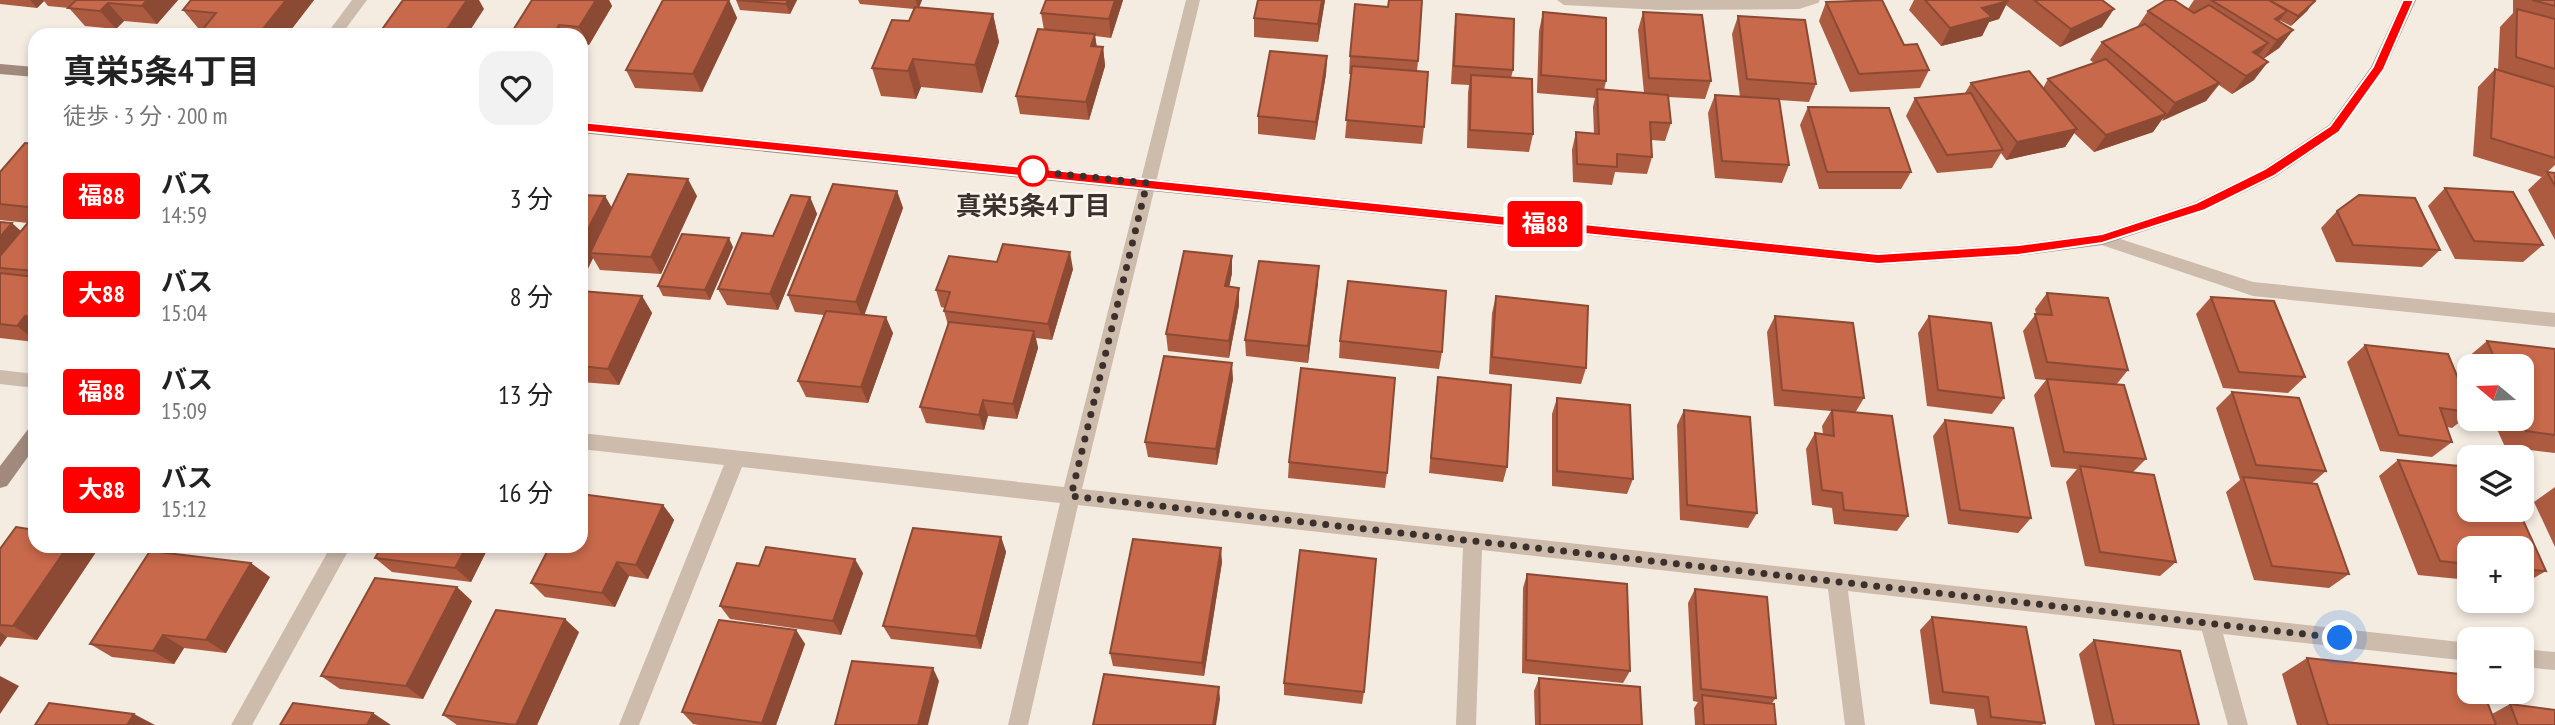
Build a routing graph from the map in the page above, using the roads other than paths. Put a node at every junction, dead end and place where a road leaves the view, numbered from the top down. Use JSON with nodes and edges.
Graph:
{"nodes":[{"id":1,"x":360,"y":0,"type":"edge"},
{"id":2,"x":1193,"y":0,"type":"edge"},
{"id":3,"x":1564,"y":0,"type":"edge"},
{"id":4,"x":1813,"y":0,"type":"edge"},
{"id":5,"x":2409,"y":0,"type":"edge"},
{"id":6,"x":338,"y":28,"type":"edge"},
{"id":7,"x":0,"y":69,"type":"edge"},
{"id":8,"x":28,"y":71,"type":"edge"},
{"id":9,"x":588,"y":128,"type":"edge"},
{"id":10,"x":1147,"y":183,"type":"junction"},
{"id":11,"x":2102,"y":239,"type":"junction"},
{"id":12,"x":2555,"y":320,"type":"edge"},
{"id":13,"x":0,"y":377,"type":"edge"},
{"id":14,"x":28,"y":380,"type":"edge"},
{"id":15,"x":28,"y":442,"type":"edge"},
{"id":16,"x":588,"y":443,"type":"edge"},
{"id":17,"x":736,"y":459,"type":"junction"},
{"id":18,"x":0,"y":480,"type":"edge"},
{"id":19,"x":1071,"y":496,"type":"junction"},
{"id":20,"x":1473,"y":541,"type":"junction"},
{"id":21,"x":337,"y":553,"type":"edge"},
{"id":22,"x":1837,"y":581,"type":"junction"},
{"id":23,"x":2210,"y":623,"type":"junction"},
{"id":24,"x":2457,"y":651,"type":"edge"},
{"id":25,"x":2534,"y":658,"type":"edge"},
{"id":26,"x":2555,"y":661,"type":"edge"},
{"id":27,"x":241,"y":725,"type":"edge"},
{"id":28,"x":629,"y":725,"type":"edge"},
{"id":29,"x":1018,"y":725,"type":"edge"},
{"id":30,"x":1465,"y":725,"type":"edge"},
{"id":31,"x":1855,"y":725,"type":"edge"},
{"id":32,"x":2238,"y":725,"type":"edge"}],
"edges":[{"from":1,"to":6,"type":"street"},
{"from":2,"to":10,"type":"street"},
{"from":3,"to":4,"type":"street"},
{"from":5,"to":11,"type":"street"},
{"from":7,"to":8,"type":"street"},
{"from":9,"to":10,"type":"street"},
{"from":10,"to":11,"type":"street"},
{"from":10,"to":19,"type":"street"},
{"from":11,"to":12,"type":"street"},
{"from":13,"to":14,"type":"street"},
{"from":15,"to":18,"type":"street"},
{"from":16,"to":17,"type":"street"},
{"from":17,"to":19,"type":"street"},
{"from":17,"to":28,"type":"street"},
{"from":19,"to":20,"type":"street"},
{"from":19,"to":29,"type":"street"},
{"from":20,"to":22,"type":"street"},
{"from":20,"to":30,"type":"street"},
{"from":21,"to":27,"type":"street"},
{"from":22,"to":23,"type":"street"},
{"from":22,"to":31,"type":"street"},
{"from":23,"to":24,"type":"street"},
{"from":23,"to":32,"type":"street"},
{"from":25,"to":26,"type":"street"}]}
